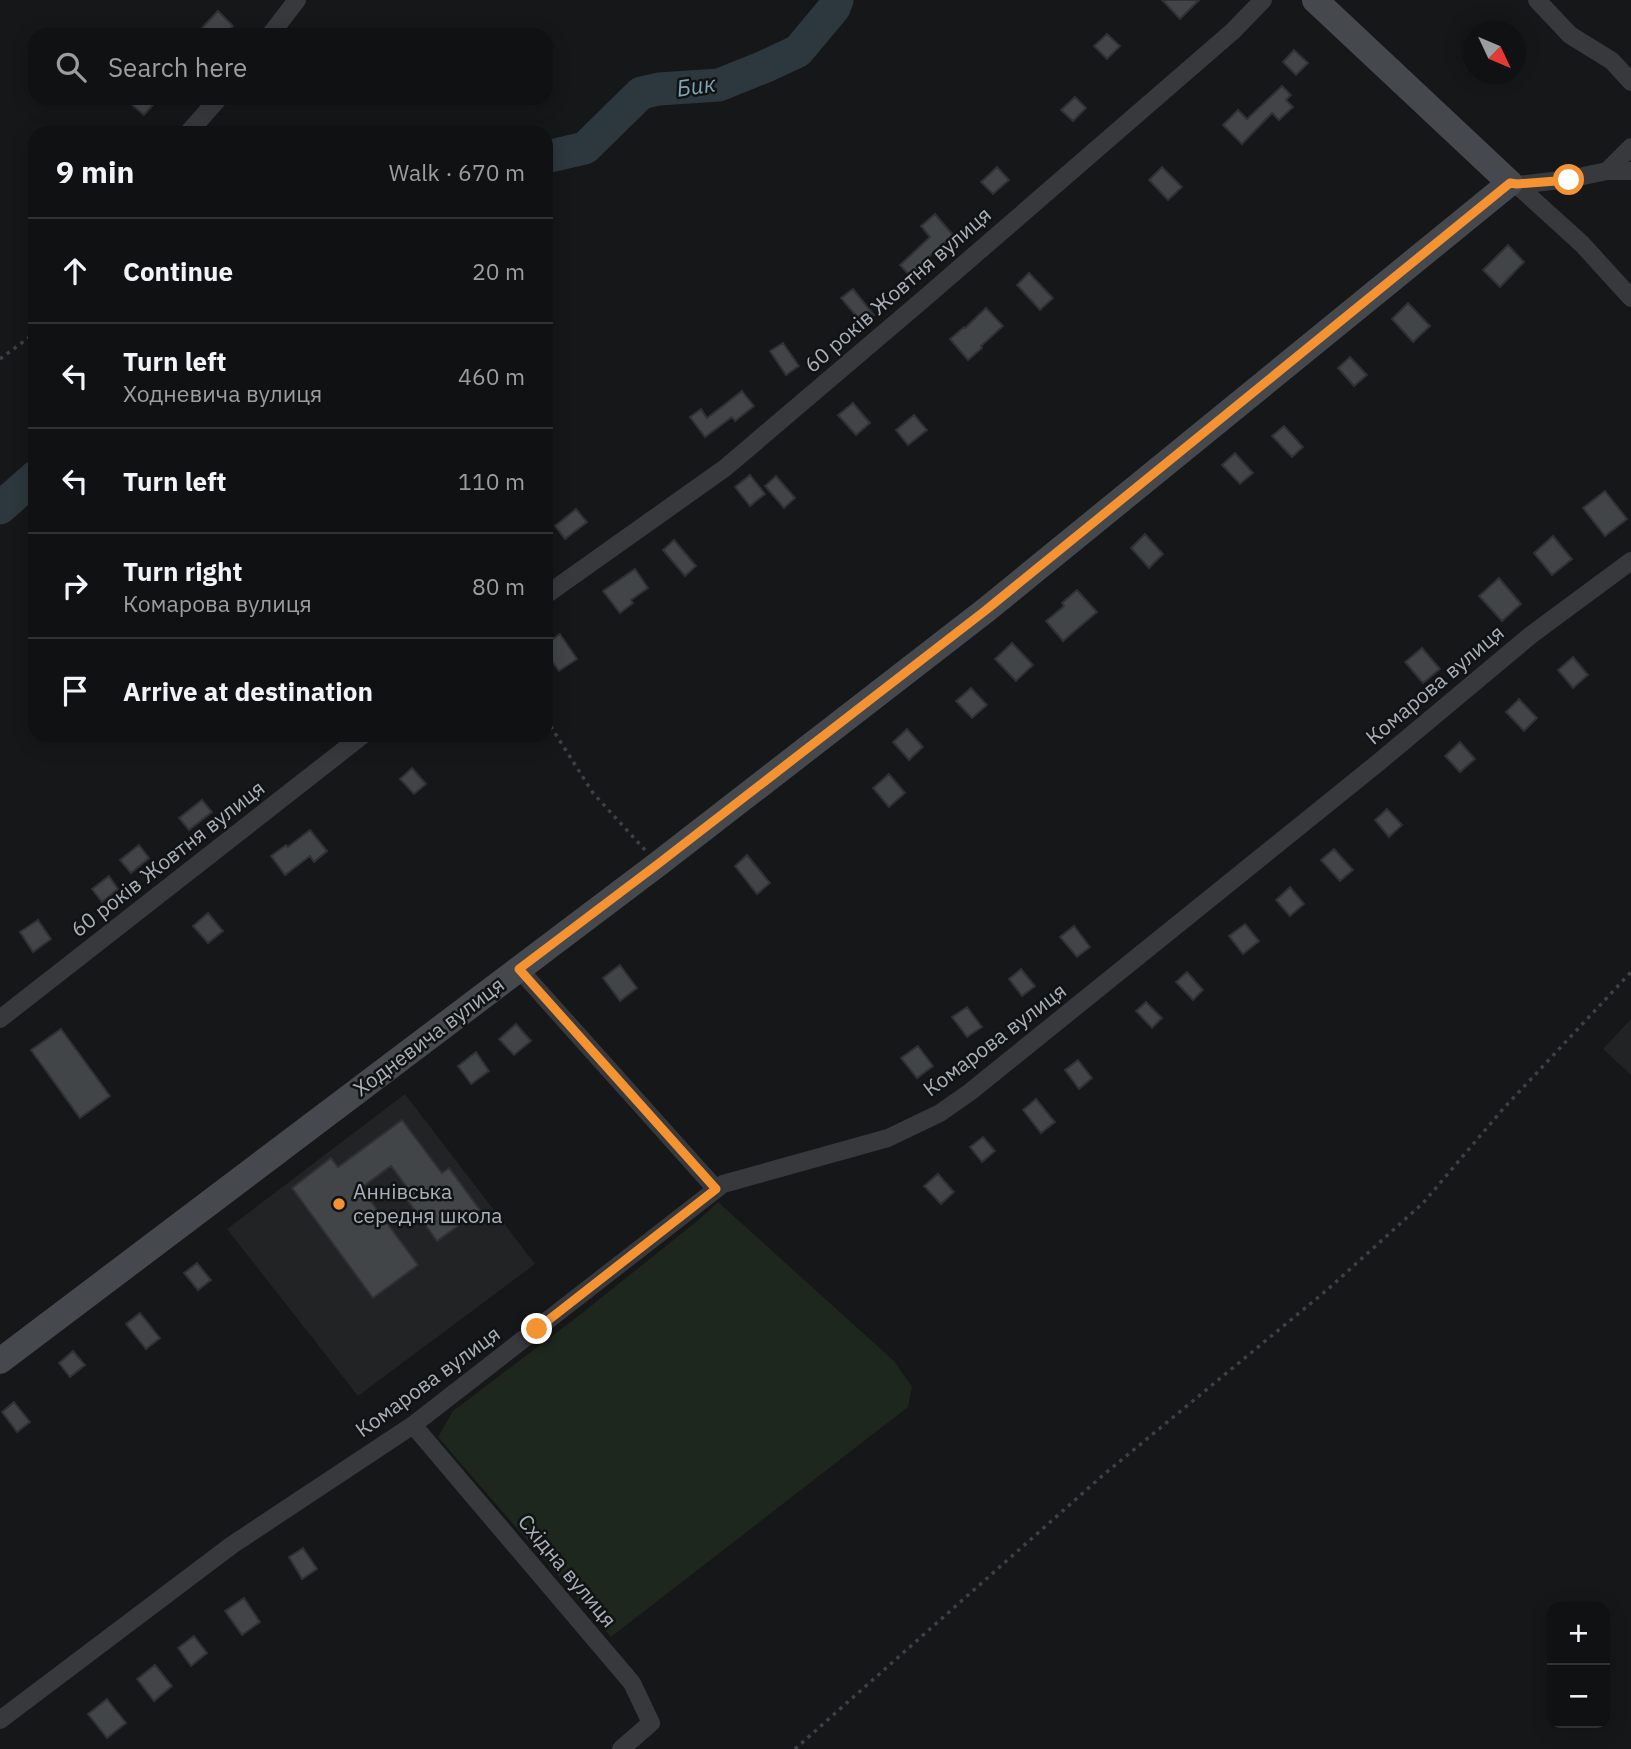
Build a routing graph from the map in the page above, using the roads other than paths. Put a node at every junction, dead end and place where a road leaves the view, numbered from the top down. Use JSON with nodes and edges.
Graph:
{"nodes":[{"id":1,"x":298,"y":0,"type":"edge"},
{"id":2,"x":1263,"y":0,"type":"edge"},
{"id":3,"x":1315,"y":0,"type":"edge"},
{"id":4,"x":1537,"y":0,"type":"edge"},
{"id":5,"x":276,"y":28,"type":"edge"},
{"id":6,"x":1631,"y":82,"type":"edge"},
{"id":7,"x":213,"y":105,"type":"edge"},
{"id":8,"x":194,"y":126,"type":"edge"},
{"id":9,"x":1631,"y":147,"type":"edge"},
{"id":10,"x":1607,"y":171,"type":"junction"},
{"id":11,"x":1631,"y":171,"type":"edge"},
{"id":12,"x":1514,"y":184,"type":"junction"},
{"id":13,"x":1631,"y":298,"type":"edge"},
{"id":14,"x":1631,"y":561,"type":"edge"},
{"id":15,"x":553,"y":590,"type":"edge"},
{"id":16,"x":354,"y":742,"type":"edge"},
{"id":17,"x":519,"y":969,"type":"junction"},
{"id":18,"x":0,"y":1019,"type":"edge"},
{"id":19,"x":716,"y":1189,"type":"junction"},
{"id":20,"x":0,"y":1361,"type":"edge"},
{"id":21,"x":413,"y":1425,"type":"junction"},
{"id":22,"x":0,"y":1720,"type":"edge"},
{"id":23,"x":621,"y":1749,"type":"edge"}],
"edges":[{"from":1,"to":5,"type":"street"},
{"from":2,"to":15,"type":"street","name":"60 років Жовтня вулиця"},
{"from":3,"to":12,"type":"main road"},
{"from":4,"to":6,"type":"street"},
{"from":7,"to":8,"type":"street"},
{"from":9,"to":10,"type":"street"},
{"from":10,"to":11,"type":"street"},
{"from":10,"to":12,"type":"street"},
{"from":12,"to":13,"type":"street"},
{"from":12,"to":17,"type":"main road","name":"Ходневича вулиця"},
{"from":14,"to":19,"type":"street","name":"Комарова вулиця"},
{"from":16,"to":18,"type":"street","name":"60 років Жовтня вулиця"},
{"from":17,"to":19,"type":"street"},
{"from":17,"to":20,"type":"main road","name":"Ходневича вулиця"},
{"from":19,"to":21,"type":"street","name":"Комарова вулиця"},
{"from":21,"to":22,"type":"street","name":"Комарова вулиця"},
{"from":21,"to":23,"type":"street","name":"Східна вулиця"}]}
